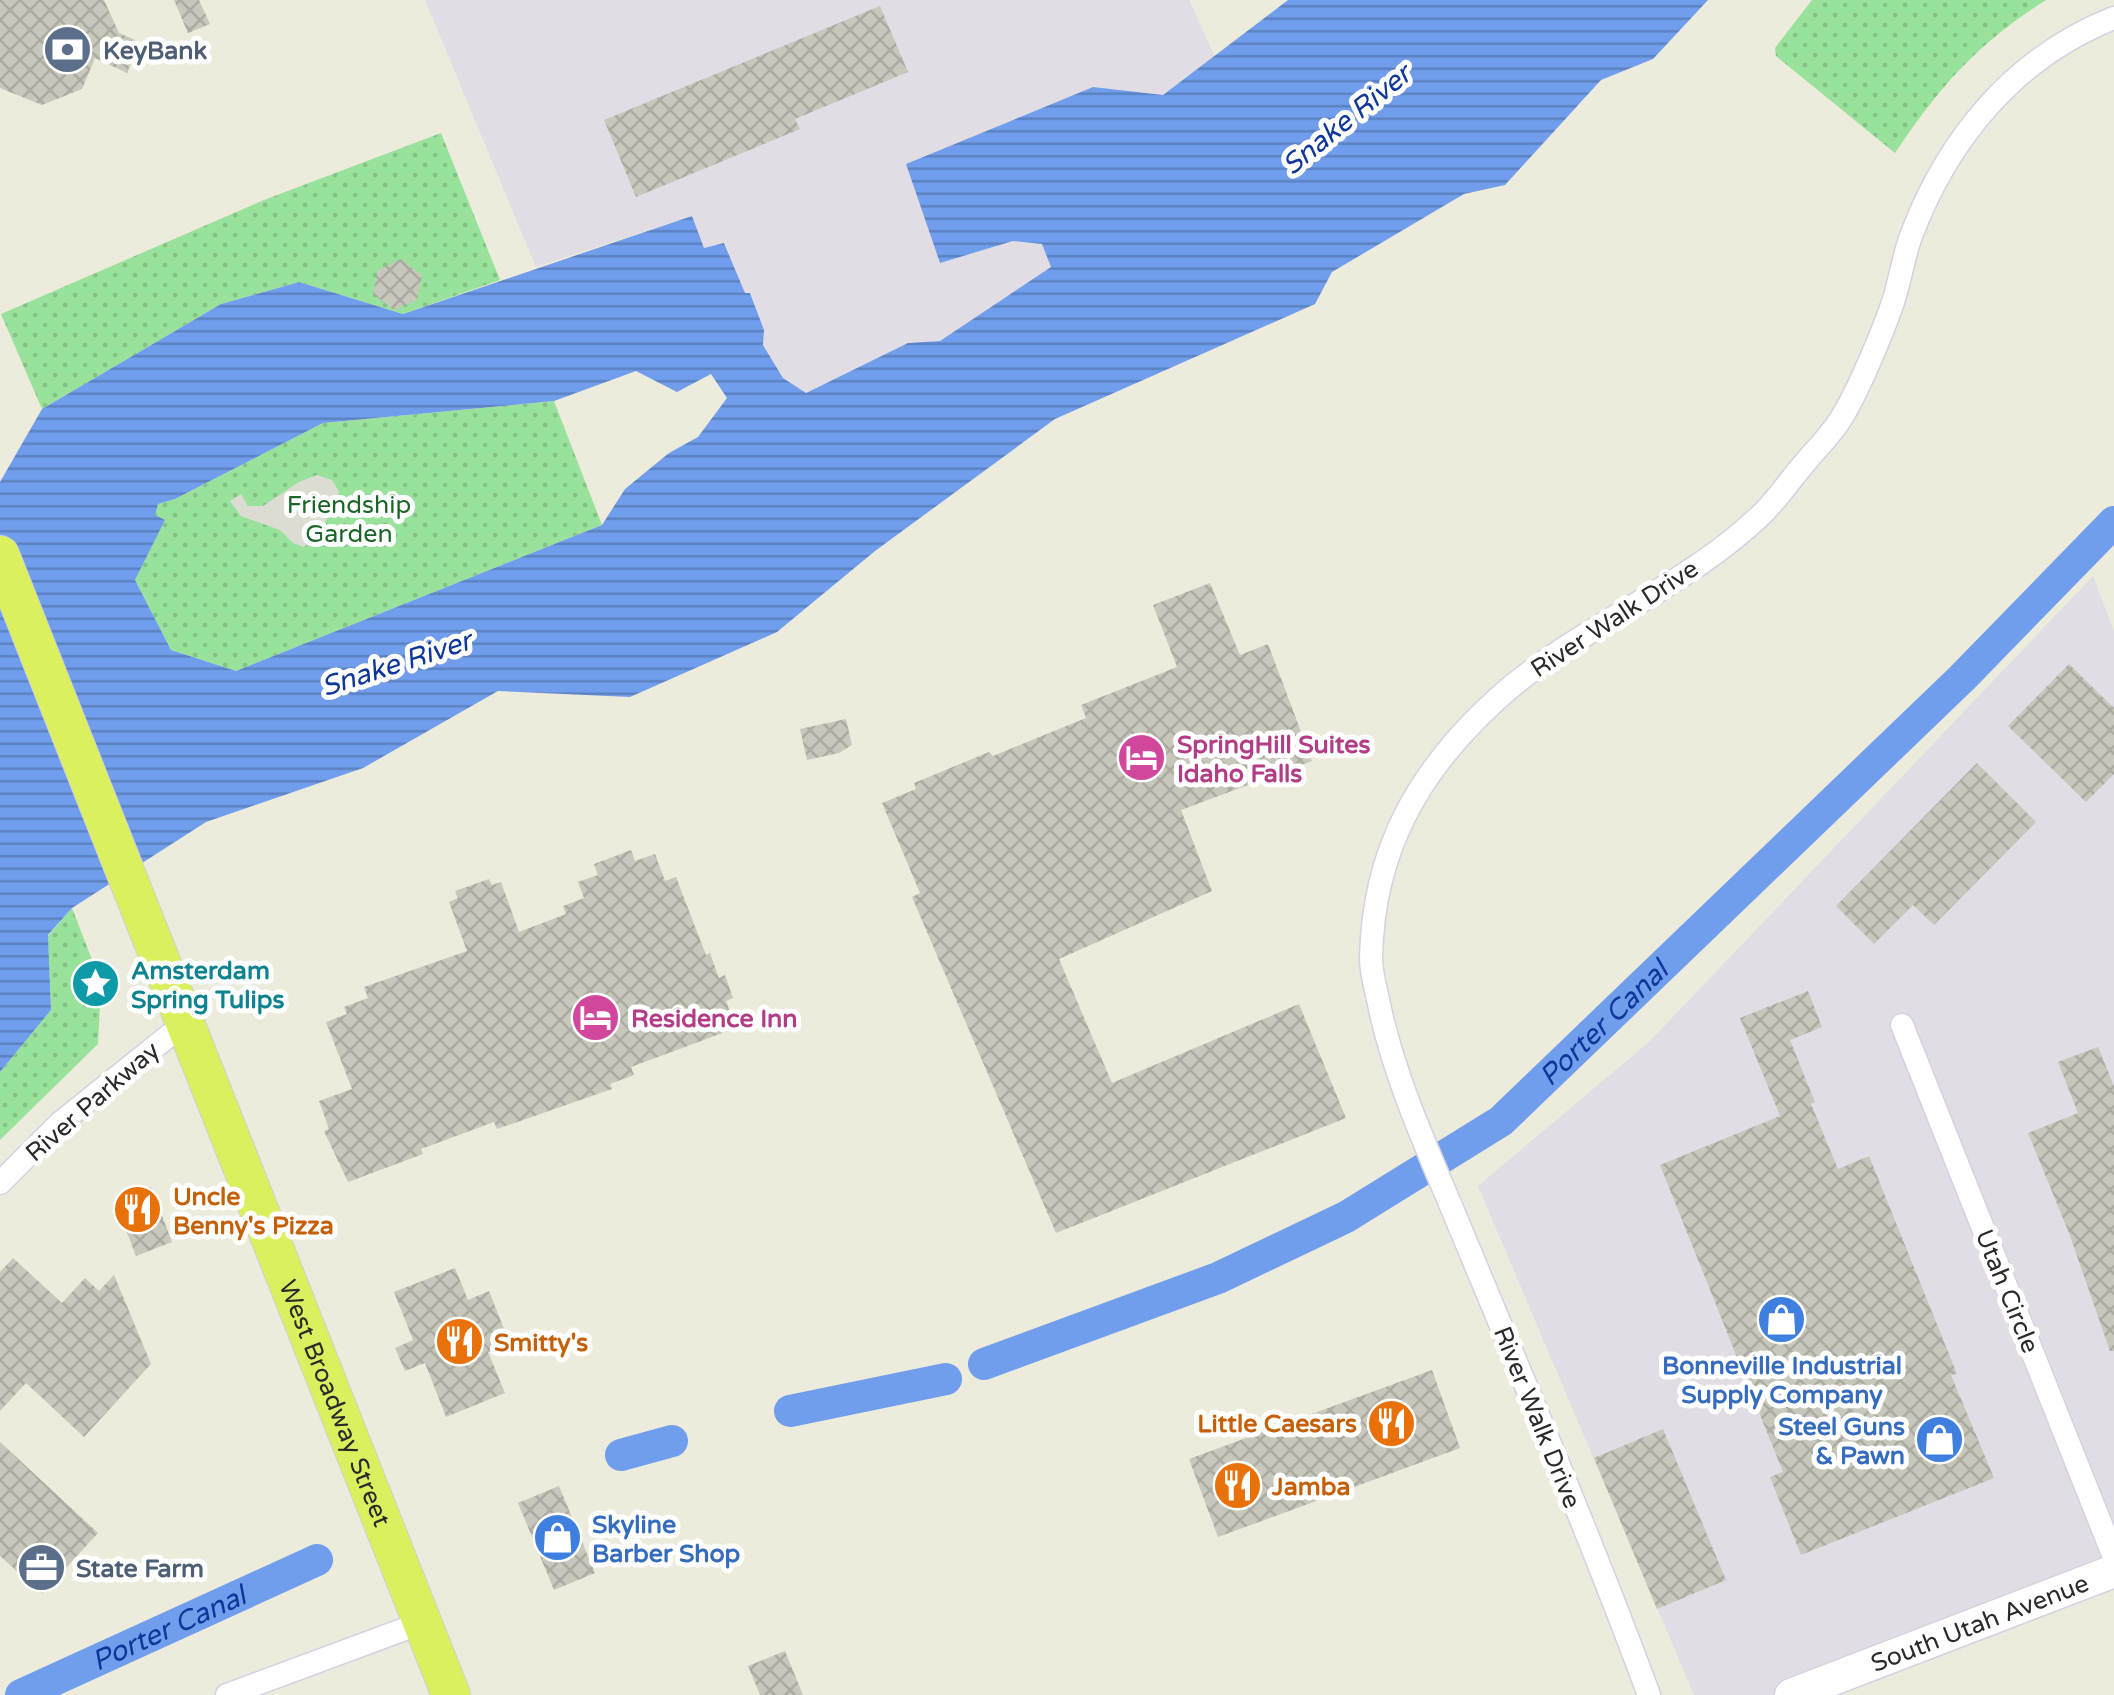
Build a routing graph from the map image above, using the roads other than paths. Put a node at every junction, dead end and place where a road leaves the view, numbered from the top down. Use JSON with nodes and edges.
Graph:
{"nodes":[{"id":1,"x":2114,"y":18,"type":"edge"},
{"id":2,"x":0,"y":555,"type":"edge"},
{"id":3,"x":186,"y":1022,"type":"junction"},
{"id":4,"x":1902,"y":1026,"type":"dead end"},
{"id":5,"x":0,"y":1182,"type":"edge"},
{"id":6,"x":2114,"y":1557,"type":"edge"},
{"id":7,"x":2114,"y":1571,"type":"edge"},
{"id":8,"x":421,"y":1623,"type":"junction"},
{"id":9,"x":228,"y":1695,"type":"edge"},
{"id":10,"x":450,"y":1695,"type":"edge"},
{"id":11,"x":1649,"y":1695,"type":"edge"},
{"id":12,"x":1790,"y":1695,"type":"edge"}],
"edges":[{"from":1,"to":11,"type":"street","name":"River Walk Drive"},
{"from":2,"to":3,"type":"main road","name":"West Broadway Street"},
{"from":3,"to":5,"type":"street","name":"River Parkway"},
{"from":3,"to":8,"type":"main road","name":"West Broadway Street"},
{"from":4,"to":6,"type":"street","name":"Utah Circle"},
{"from":7,"to":12,"type":"main road","name":"South Utah Avenue"},
{"from":8,"to":9,"type":"street"},
{"from":8,"to":10,"type":"main road","name":"West Broadway Street"}]}
